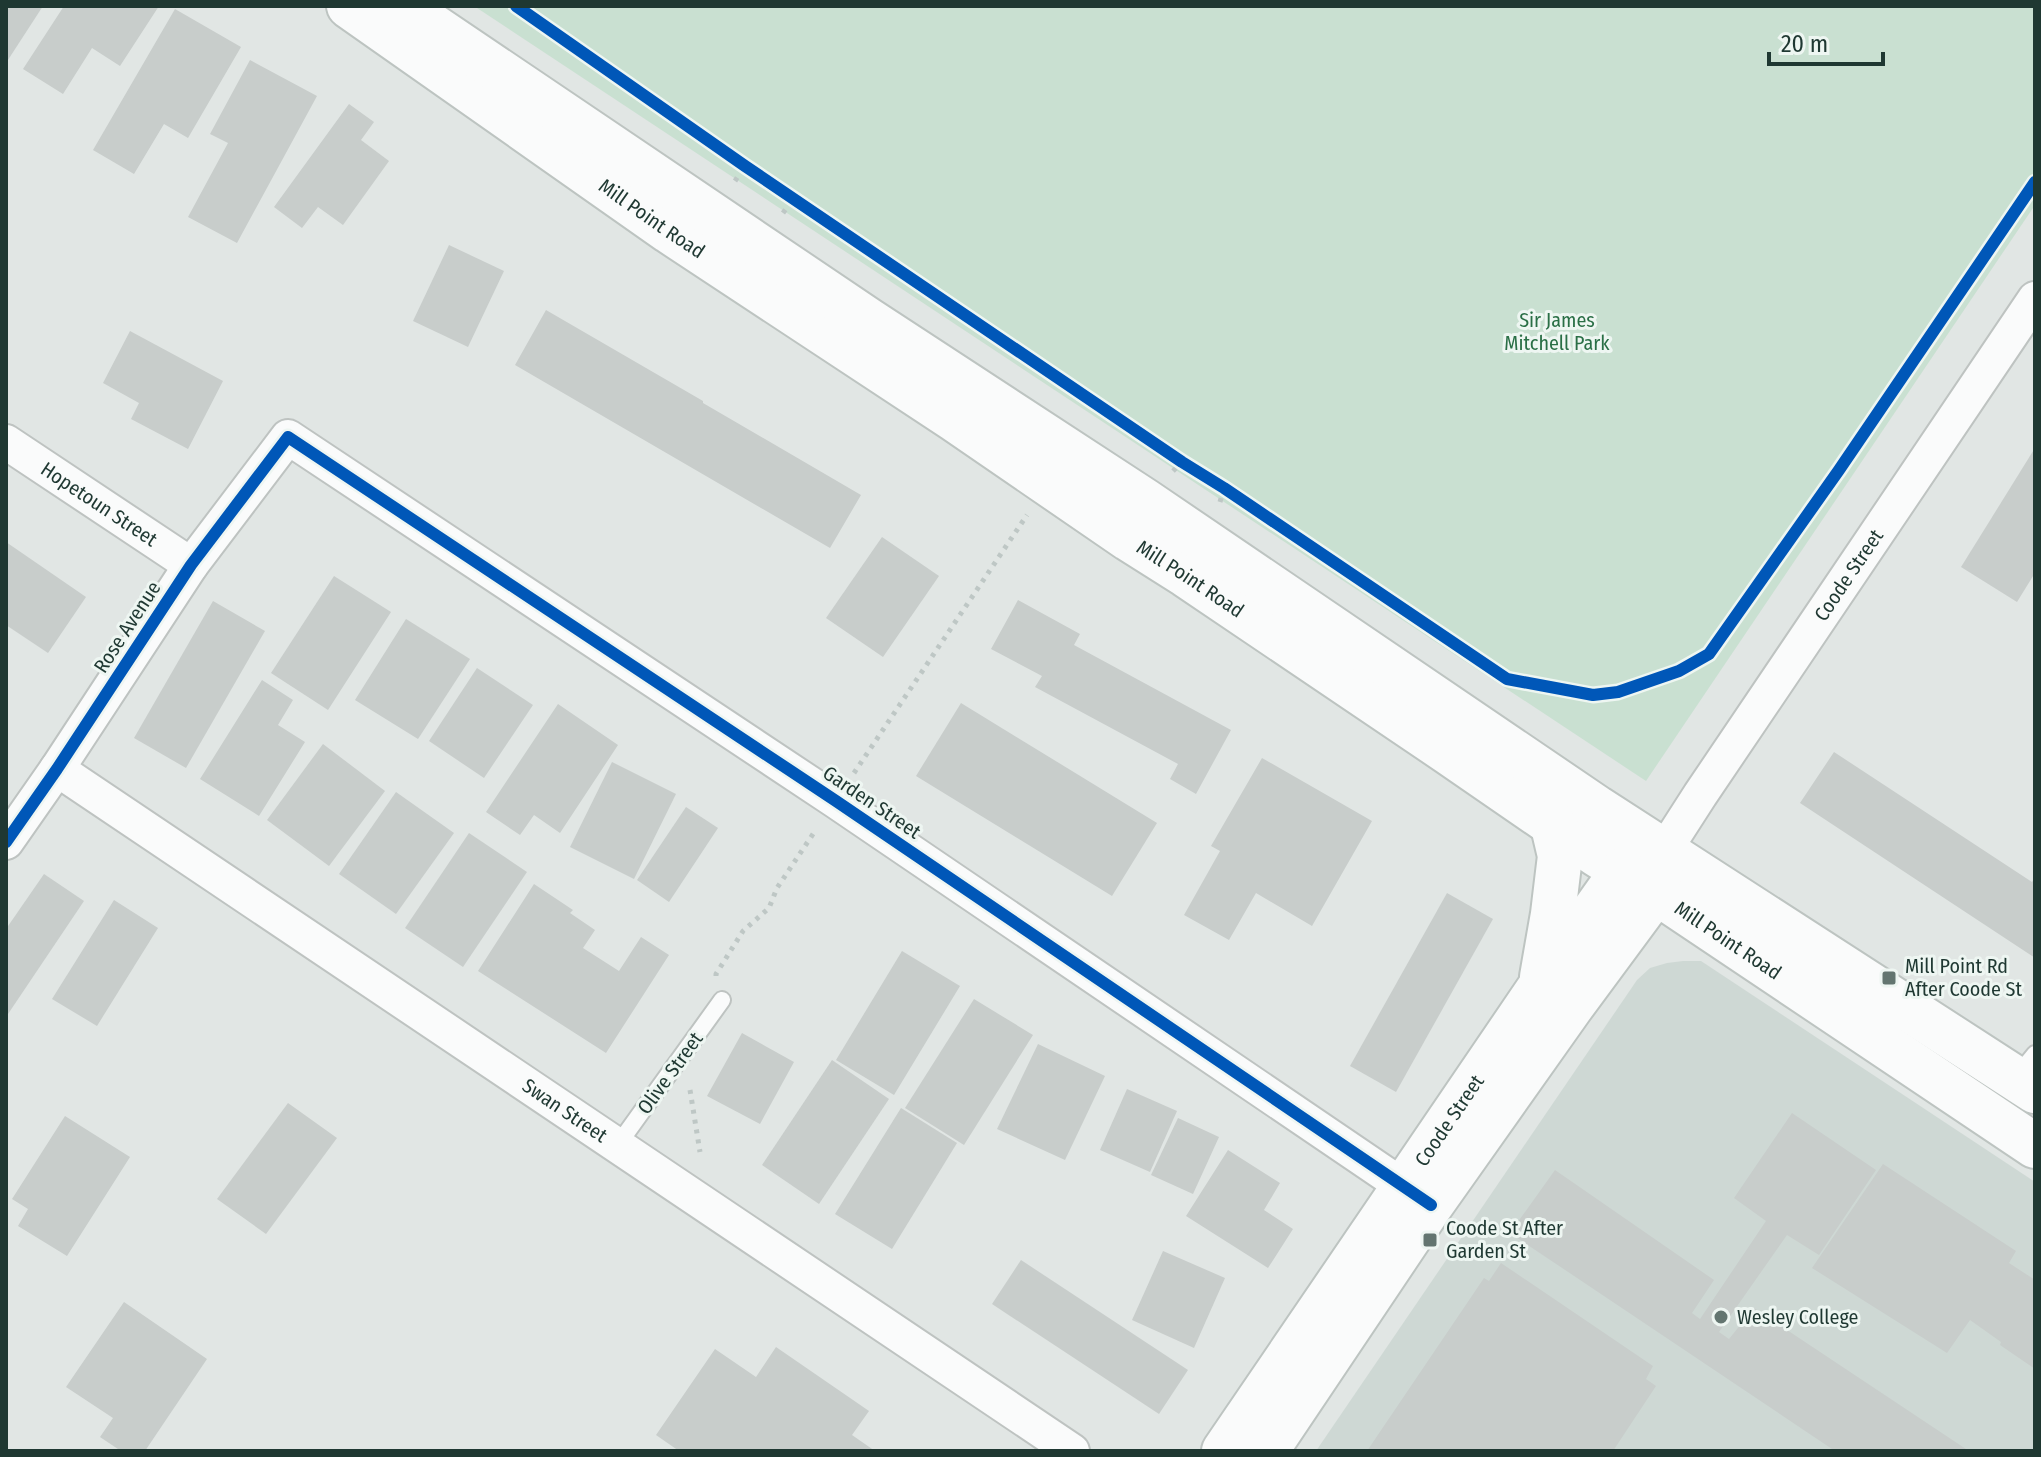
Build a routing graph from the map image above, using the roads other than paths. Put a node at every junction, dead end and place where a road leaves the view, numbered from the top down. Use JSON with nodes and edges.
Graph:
{"nodes":[{"id":1,"x":349,"y":6,"type":"edge"},
{"id":2,"x":403,"y":6,"type":"edge"},
{"id":3,"x":2035,"y":299,"type":"edge"},
{"id":4,"x":288,"y":437,"type":"joint"},
{"id":5,"x":6,"y":442,"type":"edge"},
{"id":6,"x":191,"y":565,"type":"junction"},
{"id":7,"x":57,"y":769,"type":"junction"},
{"id":8,"x":1552,"y":822,"type":"junction"},
{"id":9,"x":6,"y":842,"type":"edge"},
{"id":10,"x":1648,"y":871,"type":"junction"},
{"id":11,"x":1540,"y":987,"type":"junction"},
{"id":12,"x":722,"y":1000,"type":"road end"},
{"id":13,"x":2029,"y":1074,"type":"edge"},
{"id":14,"x":617,"y":1146,"type":"junction"},
{"id":15,"x":2035,"y":1146,"type":"edge"},
{"id":16,"x":1417,"y":1196,"type":"junction"},
{"id":17,"x":1072,"y":1451,"type":"edge"},
{"id":18,"x":1224,"y":1451,"type":"edge"},
{"id":19,"x":1266,"y":1451,"type":"edge"}],
"edges":[{"from":1,"to":8,"type":"main road","name":"Mill Point Road"},
{"from":2,"to":10,"type":"main road","name":"Mill Point Road"},
{"from":3,"to":10,"type":"street","name":"Coode Street"},
{"from":4,"to":6,"type":"street","name":"Rose Avenue"},
{"from":4,"to":16,"type":"street","name":"Garden Street"},
{"from":5,"to":6,"type":"street","name":"Hopetoun Street"},
{"from":6,"to":7,"type":"street","name":"Rose Avenue"},
{"from":7,"to":9,"type":"street","name":"Rose Avenue"},
{"from":7,"to":14,"type":"street","name":"Swan Street"},
{"from":8,"to":10,"type":"main road","name":"Mill Point Road"},
{"from":8,"to":11,"type":"main road"},
{"from":10,"to":11,"type":"main road","name":"Coode Street"},
{"from":10,"to":13,"type":"main road","name":"Mill Point Road"},
{"from":10,"to":15,"type":"main road","name":"Mill Point Road"},
{"from":10,"to":16,"type":"main road","name":"Coode Street"},
{"from":11,"to":16,"type":"main road","name":"Coode Street"},
{"from":12,"to":14,"type":"lane","name":"Olive Street"},
{"from":14,"to":17,"type":"street","name":"Swan Street"},
{"from":16,"to":18,"type":"main road","name":"Coode Street"},
{"from":16,"to":19,"type":"main road","name":"Coode Street"}]}
